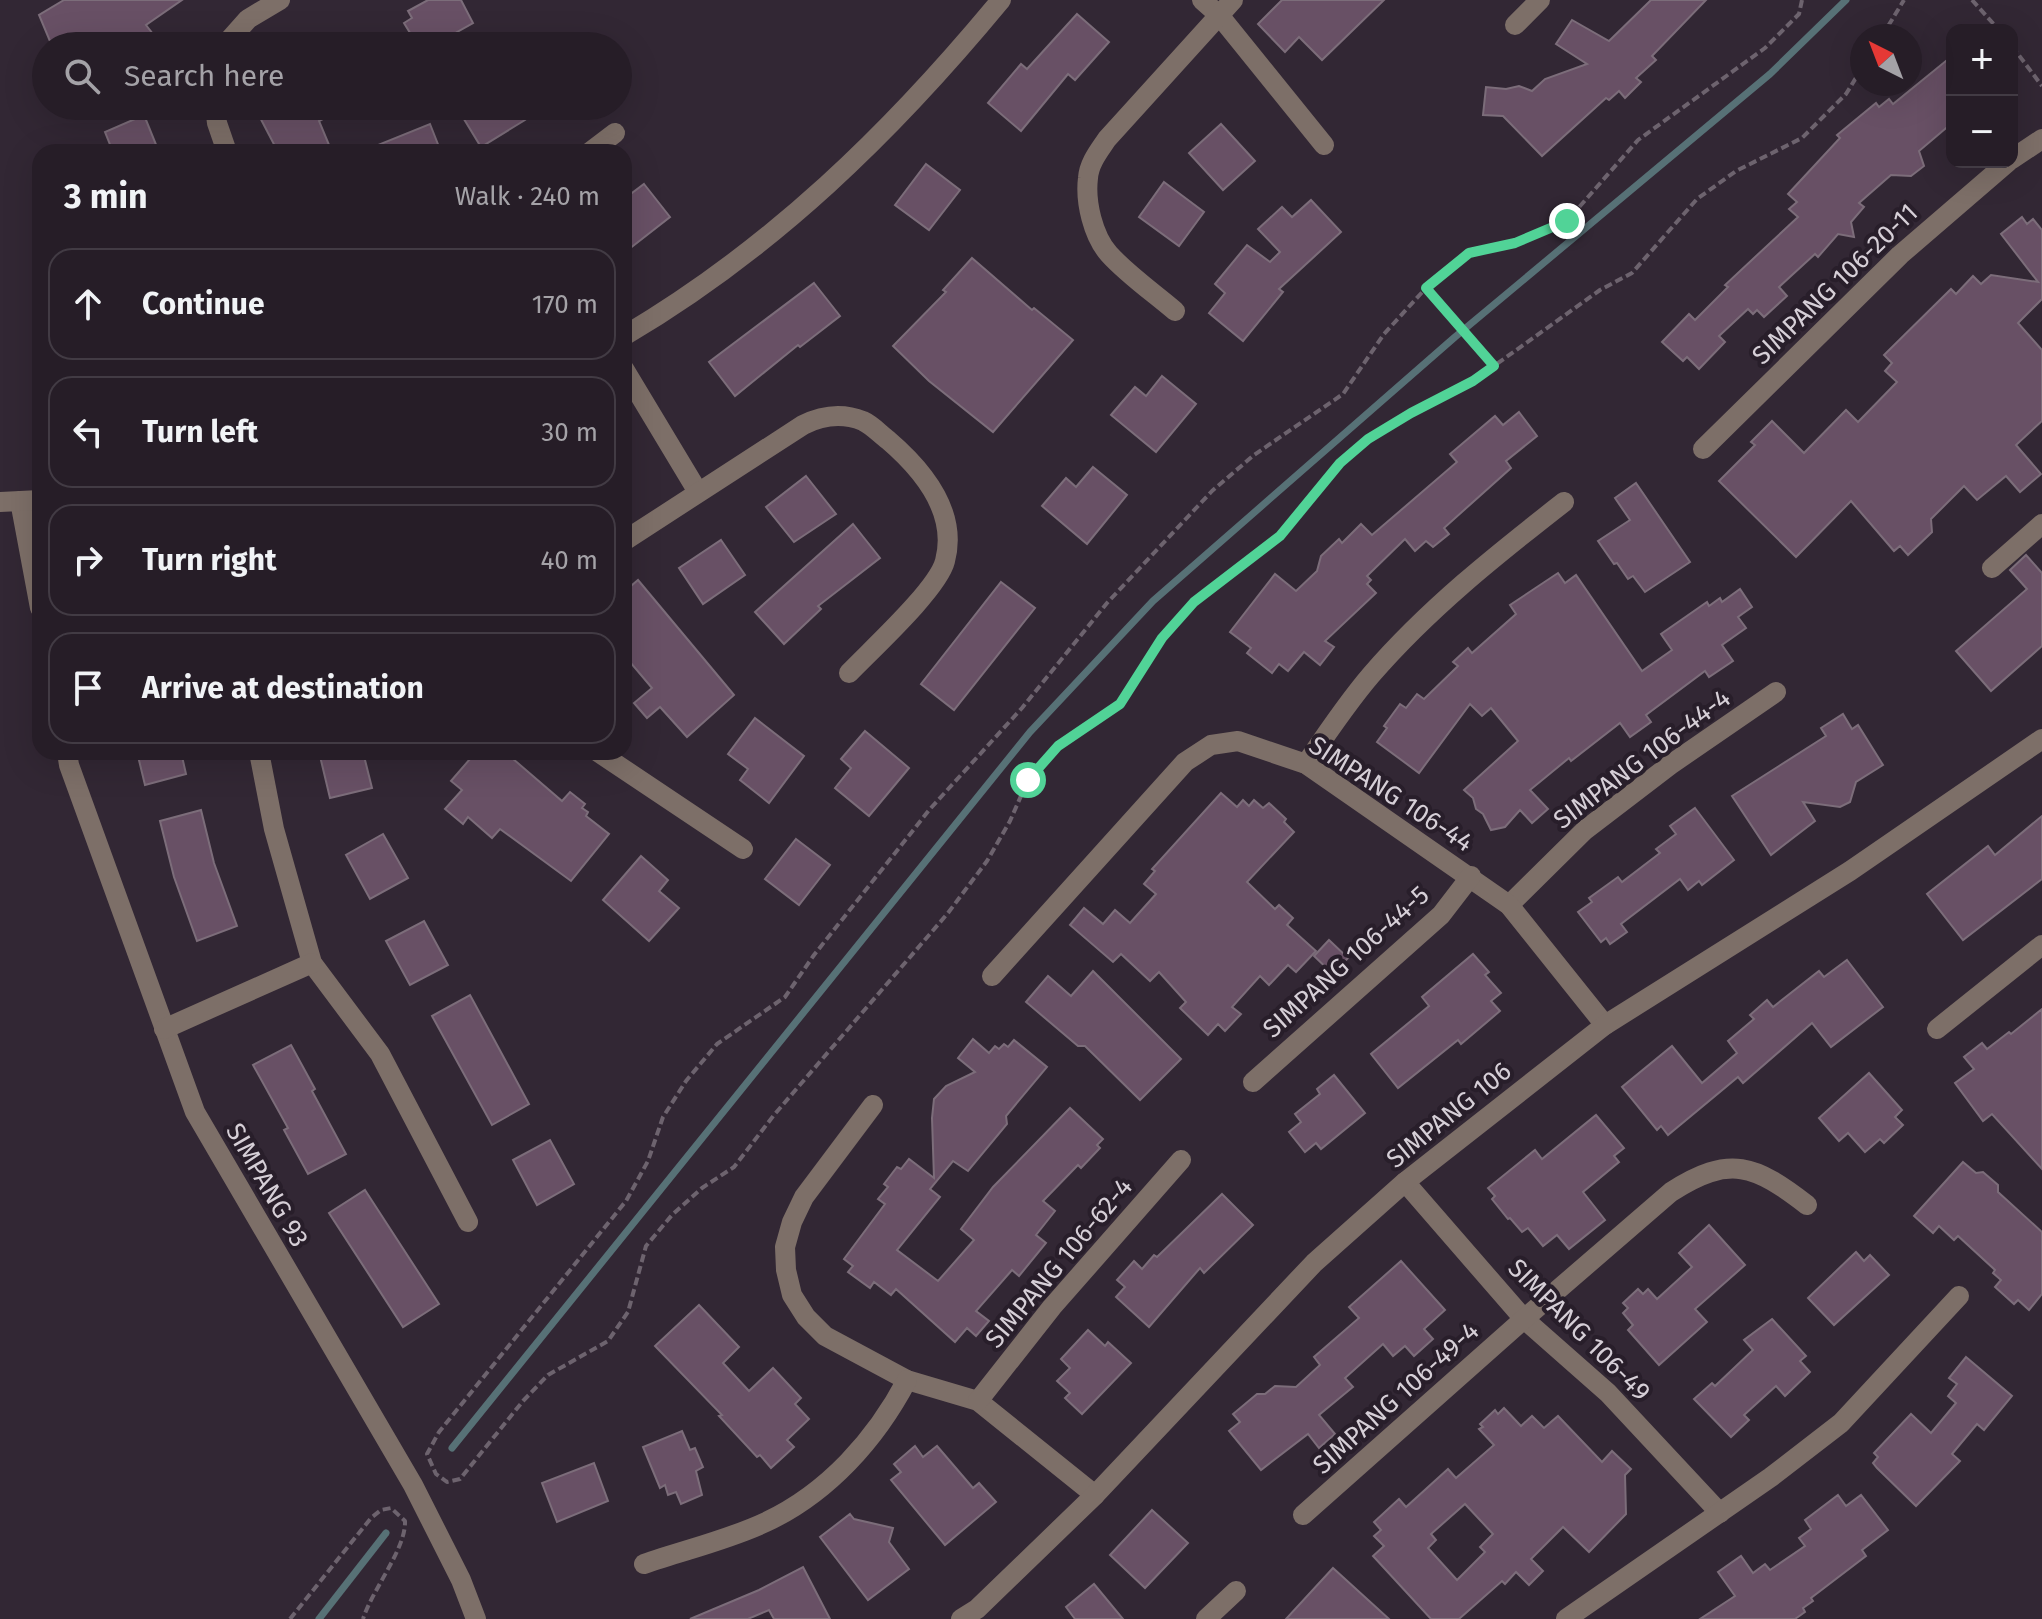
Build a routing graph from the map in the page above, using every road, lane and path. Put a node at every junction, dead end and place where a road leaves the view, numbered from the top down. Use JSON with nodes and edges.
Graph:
{"nodes":[{"id":1,"x":280,"y":0,"type":"edge"},
{"id":2,"x":1001,"y":0,"type":"edge"},
{"id":3,"x":1202,"y":0,"type":"edge"},
{"id":4,"x":1540,"y":0,"type":"edge"},
{"id":5,"x":1802,"y":0,"type":"edge"},
{"id":6,"x":1904,"y":0,"type":"edge"},
{"id":7,"x":1972,"y":0,"type":"edge"},
{"id":8,"x":1226,"y":7,"type":"edge"},
{"id":9,"x":1889,"y":24,"type":"edge"},
{"id":10,"x":1994,"y":24,"type":"edge"},
{"id":11,"x":1515,"y":25,"type":"dead end"},
{"id":12,"x":236,"y":32,"type":"edge"},
{"id":13,"x":2018,"y":54,"type":"edge"},
{"id":14,"x":2042,"y":86,"type":"edge"},
{"id":15,"x":1850,"y":88,"type":"edge"},
{"id":16,"x":217,"y":120,"type":"edge"},
{"id":17,"x":615,"y":133,"type":"dead end"},
{"id":18,"x":2042,"y":139,"type":"edge"},
{"id":19,"x":224,"y":144,"type":"edge"},
{"id":20,"x":601,"y":144,"type":"edge"},
{"id":21,"x":1324,"y":145,"type":"dead end"},
{"id":22,"x":2018,"y":155,"type":"edge"},
{"id":23,"x":2001,"y":168,"type":"edge"},
{"id":24,"x":1426,"y":288,"type":"junction"},
{"id":25,"x":1175,"y":311,"type":"dead end"},
{"id":26,"x":632,"y":331,"type":"edge"},
{"id":27,"x":1494,"y":366,"type":"junction"},
{"id":28,"x":632,"y":382,"type":"edge"},
{"id":29,"x":1703,"y":449,"type":"dead end"},
{"id":30,"x":698,"y":492,"type":"junction"},
{"id":31,"x":20,"y":501,"type":"edge"},
{"id":32,"x":1564,"y":502,"type":"dead end"},
{"id":33,"x":2042,"y":524,"type":"edge"},
{"id":34,"x":632,"y":536,"type":"edge"},
{"id":35,"x":32,"y":565,"type":"edge"},
{"id":36,"x":1992,"y":568,"type":"dead end"},
{"id":37,"x":849,"y":673,"type":"dead end"},
{"id":38,"x":1776,"y":692,"type":"dead end"},
{"id":39,"x":2042,"y":739,"type":"edge"},
{"id":40,"x":70,"y":760,"type":"edge"},
{"id":41,"x":261,"y":760,"type":"edge"},
{"id":42,"x":610,"y":760,"type":"edge"},
{"id":43,"x":1306,"y":764,"type":"junction"},
{"id":44,"x":743,"y":849,"type":"dead end"},
{"id":45,"x":1471,"y":876,"type":"junction"},
{"id":46,"x":1509,"y":905,"type":"junction"},
{"id":47,"x":2042,"y":945,"type":"edge"},
{"id":48,"x":312,"y":963,"type":"junction"},
{"id":49,"x":992,"y":976,"type":"dead end"},
{"id":50,"x":1605,"y":1025,"type":"junction"},
{"id":51,"x":164,"y":1029,"type":"junction"},
{"id":52,"x":1937,"y":1029,"type":"dead end"},
{"id":53,"x":1253,"y":1082,"type":"dead end"},
{"id":54,"x":873,"y":1105,"type":"dead end"},
{"id":55,"x":1181,"y":1160,"type":"dead end"},
{"id":56,"x":1405,"y":1182,"type":"junction"},
{"id":57,"x":1807,"y":1205,"type":"dead end"},
{"id":58,"x":468,"y":1222,"type":"dead end"},
{"id":59,"x":1959,"y":1296,"type":"dead end"},
{"id":60,"x":1524,"y":1319,"type":"junction"},
{"id":61,"x":907,"y":1380,"type":"junction"},
{"id":62,"x":978,"y":1401,"type":"junction"},
{"id":63,"x":1095,"y":1495,"type":"junction"},
{"id":64,"x":1720,"y":1513,"type":"junction"},
{"id":65,"x":1303,"y":1515,"type":"dead end"},
{"id":66,"x":644,"y":1564,"type":"dead end"},
{"id":67,"x":1236,"y":1591,"type":"dead end"},
{"id":68,"x":974,"y":1616,"type":"edge"},
{"id":69,"x":290,"y":1619,"type":"edge"},
{"id":70,"x":363,"y":1619,"type":"edge"},
{"id":71,"x":476,"y":1619,"type":"edge"},
{"id":72,"x":1206,"y":1619,"type":"edge"},
{"id":73,"x":1566,"y":1619,"type":"edge"}],
"edges":[{"from":1,"to":12,"type":"street"},
{"from":2,"to":26,"type":"street"},
{"from":3,"to":8,"type":"street"},
{"from":4,"to":11,"type":"street"},
{"from":5,"to":24,"type":"path"},
{"from":6,"to":9,"type":"path"},
{"from":7,"to":10,"type":"path"},
{"from":8,"to":21,"type":"street"},
{"from":8,"to":25,"type":"street"},
{"from":13,"to":14,"type":"path"},
{"from":15,"to":27,"type":"path"},
{"from":16,"to":19,"type":"street"},
{"from":17,"to":20,"type":"street"},
{"from":18,"to":22,"type":"street","name":"SIMPANG 106-20-11"},
{"from":23,"to":29,"type":"street","name":"SIMPANG 106-20-11"},
{"from":24,"to":27,"type":"path"},
{"from":24,"to":27,"type":"path"},
{"from":28,"to":30,"type":"street"},
{"from":30,"to":34,"type":"street"},
{"from":30,"to":37,"type":"street"},
{"from":31,"to":35,"type":"street"},
{"from":32,"to":43,"type":"street"},
{"from":33,"to":36,"type":"street"},
{"from":38,"to":46,"type":"street","name":"SIMPANG 106-44-4"},
{"from":39,"to":50,"type":"street","name":"SIMPANG 106"},
{"from":40,"to":51,"type":"street","name":"SIMPANG 93"},
{"from":41,"to":48,"type":"street"},
{"from":42,"to":44,"type":"street"},
{"from":43,"to":45,"type":"street","name":"SIMPANG 106-44"},
{"from":43,"to":49,"type":"street","name":"SIMPANG 106-44"},
{"from":45,"to":46,"type":"street","name":"SIMPANG 106-44"},
{"from":45,"to":53,"type":"street","name":"SIMPANG 106-44-5"},
{"from":46,"to":50,"type":"street","name":"SIMPANG 106-44"},
{"from":47,"to":52,"type":"street"},
{"from":48,"to":51,"type":"street"},
{"from":48,"to":58,"type":"street"},
{"from":50,"to":56,"type":"street","name":"SIMPANG 106"},
{"from":51,"to":71,"type":"street","name":"SIMPANG 93"},
{"from":54,"to":61,"type":"street"},
{"from":55,"to":62,"type":"street","name":"SIMPANG 106-62-4"},
{"from":56,"to":60,"type":"street","name":"SIMPANG 106-49"},
{"from":56,"to":63,"type":"street","name":"SIMPANG 106"},
{"from":57,"to":60,"type":"street","name":"SIMPANG 106-49-4"},
{"from":59,"to":64,"type":"street"},
{"from":60,"to":64,"type":"street","name":"SIMPANG 106-49"},
{"from":60,"to":65,"type":"street","name":"SIMPANG 106-49-4"},
{"from":61,"to":62,"type":"street"},
{"from":61,"to":66,"type":"street"},
{"from":62,"to":63,"type":"street"},
{"from":63,"to":68,"type":"street","name":"SIMPANG 106"},
{"from":64,"to":73,"type":"street"},
{"from":67,"to":72,"type":"street"},
{"from":69,"to":70,"type":"path"}]}
